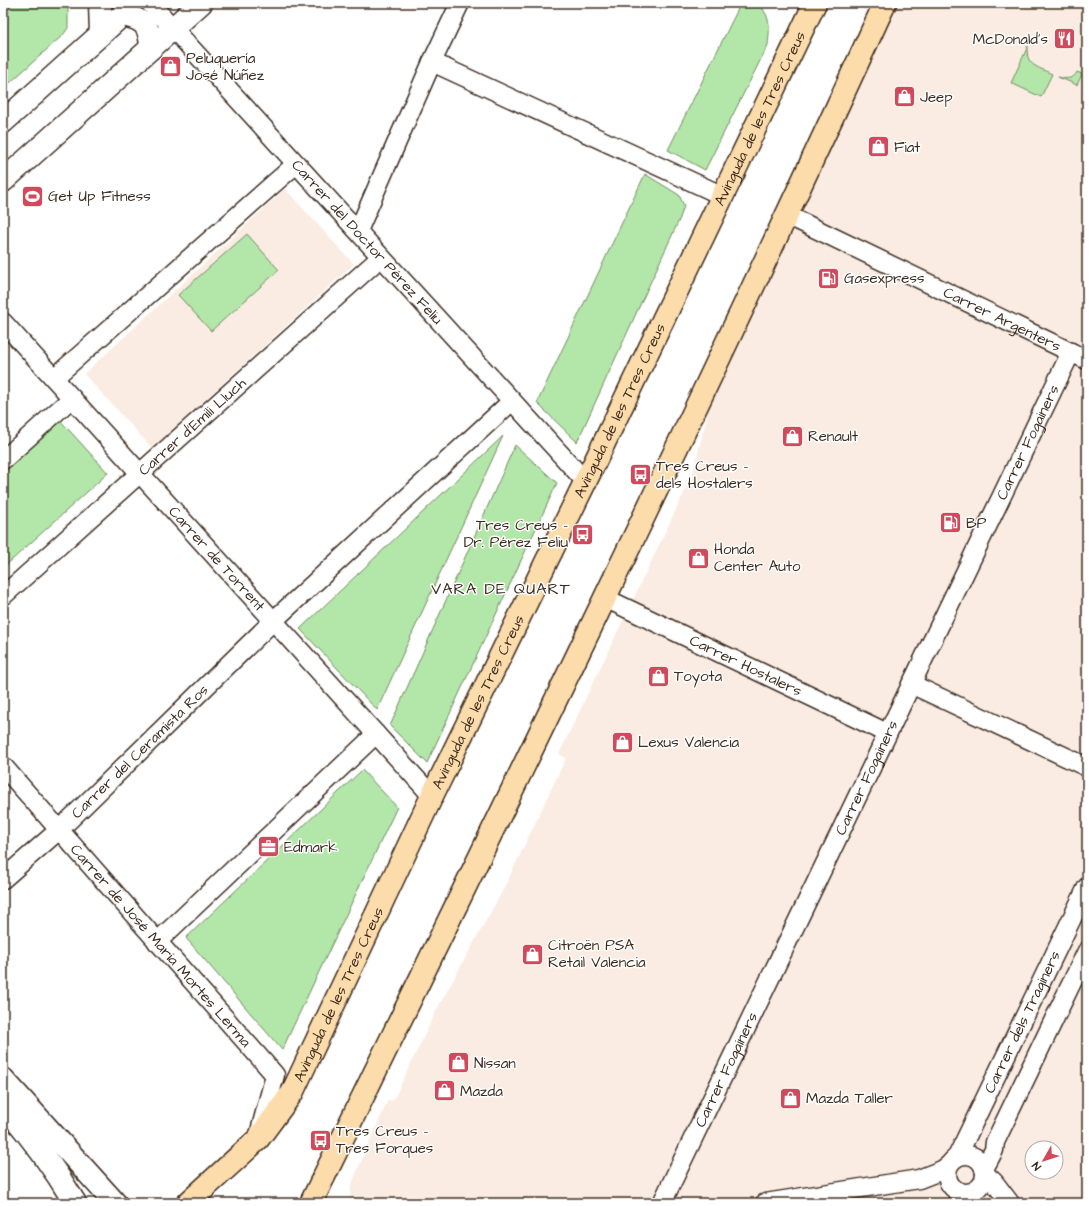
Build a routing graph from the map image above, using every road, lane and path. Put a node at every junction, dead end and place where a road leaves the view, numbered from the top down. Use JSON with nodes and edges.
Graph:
{"nodes":[{"id":1,"x":100,"y":3,"type":"edge"},
{"id":2,"x":150,"y":3,"type":"edge"},
{"id":3,"x":201,"y":3,"type":"edge"},
{"id":4,"x":460,"y":3,"type":"edge"},
{"id":5,"x":815,"y":3,"type":"edge"},
{"id":6,"x":885,"y":3,"type":"edge"},
{"id":7,"x":173,"y":28,"type":"junction"},
{"id":8,"x":101,"y":34,"type":"junction"},
{"id":9,"x":151,"y":48,"type":"junction"},
{"id":10,"x":432,"y":62,"type":"junction"},
{"id":11,"x":3,"y":122,"type":"edge"},
{"id":12,"x":296,"y":164,"type":"junction"},
{"id":13,"x":3,"y":181,"type":"edge"},
{"id":14,"x":723,"y":196,"type":"junction"},
{"id":15,"x":788,"y":215,"type":"junction"},
{"id":16,"x":358,"y":232,"type":"junction"},
{"id":17,"x":381,"y":257,"type":"junction"},
{"id":18,"x":3,"y":322,"type":"edge"},
{"id":19,"x":1070,"y":352,"type":"junction"},
{"id":20,"x":1087,"y":360,"type":"edge"},
{"id":21,"x":54,"y":378,"type":"junction"},
{"id":22,"x":72,"y":398,"type":"junction"},
{"id":23,"x":512,"y":401,"type":"junction"},
{"id":24,"x":3,"y":460,"type":"edge"},
{"id":25,"x":139,"y":472,"type":"junction"},
{"id":26,"x":586,"y":481,"type":"junction"},
{"id":27,"x":3,"y":596,"type":"edge"},
{"id":28,"x":605,"y":598,"type":"junction"},
{"id":29,"x":273,"y":621,"type":"junction"},
{"id":30,"x":910,"y":684,"type":"junction"},
{"id":31,"x":887,"y":733,"type":"junction"},
{"id":32,"x":376,"y":734,"type":"junction"},
{"id":33,"x":3,"y":766,"type":"edge"},
{"id":34,"x":1087,"y":767,"type":"edge"},
{"id":35,"x":432,"y":796,"type":"junction"},
{"id":36,"x":59,"y":830,"type":"junction"},
{"id":37,"x":3,"y":878,"type":"edge"},
{"id":38,"x":1087,"y":887,"type":"edge"},
{"id":39,"x":157,"y":942,"type":"junction"},
{"id":40,"x":1087,"y":951,"type":"edge"},
{"id":41,"x":3,"y":1079,"type":"edge"},
{"id":42,"x":3,"y":1104,"type":"edge"},
{"id":43,"x":258,"y":1138,"type":"junction"},
{"id":44,"x":953,"y":1161,"type":"junction"},
{"id":45,"x":985,"y":1171,"type":"junction"},
{"id":46,"x":891,"y":1183,"type":"junction"},
{"id":47,"x":961,"y":1194,"type":"edge"},
{"id":48,"x":75,"y":1203,"type":"edge"},
{"id":49,"x":115,"y":1203,"type":"edge"},
{"id":50,"x":188,"y":1203,"type":"edge"},
{"id":51,"x":311,"y":1203,"type":"edge"},
{"id":52,"x":662,"y":1203,"type":"edge"},
{"id":53,"x":765,"y":1203,"type":"edge"},
{"id":54,"x":1010,"y":1203,"type":"edge"}],
"edges":[{"from":1,"to":8,"type":"street"},
{"from":2,"to":7,"type":"street","name":"Carrer del Doctor Pérez Feliu"},
{"from":3,"to":7,"type":"street"},
{"from":4,"to":10,"type":"street"},
{"from":5,"to":14,"type":"main road","name":"Avinguda de les Tres Creus"},
{"from":6,"to":15,"type":"main road"},
{"from":7,"to":9,"type":"street"},
{"from":7,"to":12,"type":"street","name":"Carrer del Doctor Pérez Feliu"},
{"from":8,"to":9,"type":"street"},
{"from":8,"to":11,"type":"street"},
{"from":9,"to":13,"type":"street"},
{"from":10,"to":14,"type":"street"},
{"from":10,"to":16,"type":"street"},
{"from":12,"to":16,"type":"street","name":"Carrer del Doctor Pérez Feliu"},
{"from":12,"to":21,"type":"street"},
{"from":14,"to":26,"type":"main road","name":"Avinguda de les Tres Creus"},
{"from":15,"to":19,"type":"street","name":"Carrer Argenters"},
{"from":15,"to":28,"type":"main road"},
{"from":16,"to":17,"type":"street","name":"Carrer del Doctor Pérez Feliu"},
{"from":17,"to":23,"type":"street","name":"Carrer del Doctor Pérez Feliu"},
{"from":17,"to":25,"type":"street","name":"Carrer d'Emili Lluch"},
{"from":18,"to":21,"type":"street","name":"Carrer de Torrent"},
{"from":19,"to":20,"type":"street","name":"Carrer Argenters"},
{"from":19,"to":30,"type":"street","name":"Carrer Fogainers"},
{"from":21,"to":22,"type":"street","name":"Carrer de Torrent"},
{"from":22,"to":24,"type":"street"},
{"from":22,"to":25,"type":"street","name":"Carrer de Torrent"},
{"from":23,"to":26,"type":"street","name":"Carrer del Doctor Pérez Feliu"},
{"from":23,"to":29,"type":"street"},
{"from":25,"to":27,"type":"street","name":"Carrer d'Emili Lluch"},
{"from":25,"to":29,"type":"street","name":"Carrer de Torrent"},
{"from":26,"to":35,"type":"main road","name":"Avinguda de les Tres Creus"},
{"from":28,"to":31,"type":"street","name":"Carrer Hostalers"},
{"from":28,"to":51,"type":"main road"},
{"from":29,"to":32,"type":"street","name":"Carrer de Torrent"},
{"from":29,"to":36,"type":"street","name":"Carrer del Ceramista Ros"},
{"from":30,"to":31,"type":"street","name":"Carrer Fogainers"},
{"from":30,"to":34,"type":"street"},
{"from":31,"to":52,"type":"street","name":"Carrer Fogainers"},
{"from":32,"to":35,"type":"street","name":"Carrer de Torrent"},
{"from":32,"to":39,"type":"street"},
{"from":33,"to":36,"type":"street","name":"Carrer de José María Mortes Lerma"},
{"from":35,"to":43,"type":"main road","name":"Avinguda de les Tres Creus"},
{"from":36,"to":37,"type":"street","name":"Carrer del Ceramista Ros"},
{"from":36,"to":39,"type":"street","name":"Carrer de José María Mortes Lerma"},
{"from":38,"to":44,"type":"street","name":"Carrer dels Traginers"},
{"from":39,"to":43,"type":"street","name":"Carrer de José María Mortes Lerma"},
{"from":40,"to":45,"type":"street","name":"Carrer dels Traginers"},
{"from":41,"to":49,"type":"street"},
{"from":42,"to":48,"type":"street"},
{"from":43,"to":50,"type":"main road","name":"Avinguda de les Tres Creus"},
{"from":44,"to":45,"type":"street"},
{"from":44,"to":46,"type":"street"},
{"from":44,"to":47,"type":"street"},
{"from":45,"to":47,"type":"street"},
{"from":45,"to":54,"type":"street"},
{"from":46,"to":47,"type":"street"},
{"from":46,"to":53,"type":"street"}]}
